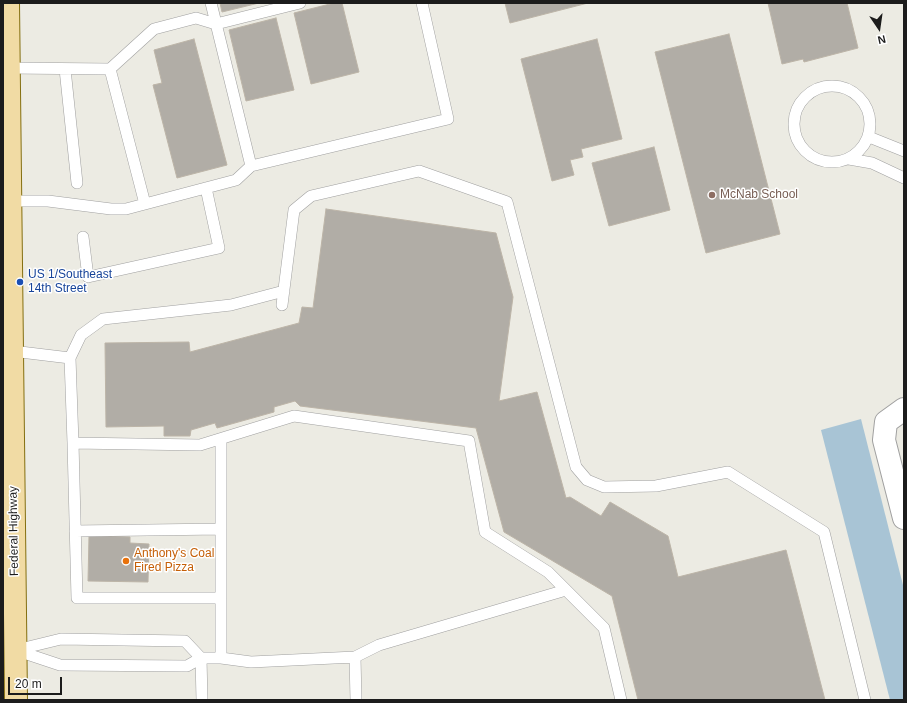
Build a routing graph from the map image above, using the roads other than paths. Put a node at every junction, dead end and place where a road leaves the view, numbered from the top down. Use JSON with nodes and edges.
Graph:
{"nodes":[{"id":1,"x":8,"y":3,"type":"edge"},
{"id":2,"x":211,"y":3,"type":"edge"},
{"id":3,"x":300,"y":3,"type":"edge"},
{"id":4,"x":422,"y":3,"type":"edge"},
{"id":5,"x":216,"y":24,"type":"junction"},
{"id":6,"x":6,"y":65,"type":"edge"},
{"id":7,"x":65,"y":69,"type":"junction"},
{"id":8,"x":110,"y":69,"type":"junction"},
{"id":9,"x":6,"y":129,"type":"edge"},
{"id":10,"x":869,"y":137,"type":"junction"},
{"id":11,"x":904,"y":151,"type":"edge"},
{"id":12,"x":849,"y":159,"type":"junction"},
{"id":13,"x":251,"y":166,"type":"junction"},
{"id":14,"x":904,"y":178,"type":"edge"},
{"id":15,"x":77,"y":183,"type":"dead end"},
{"id":16,"x":206,"y":188,"type":"junction"},
{"id":17,"x":10,"y":202,"type":"junction"},
{"id":18,"x":145,"y":204,"type":"junction"},
{"id":19,"x":83,"y":237,"type":"dead end"},
{"id":20,"x":284,"y":291,"type":"junction"},
{"id":21,"x":282,"y":305,"type":"dead end"},
{"id":22,"x":12,"y":351,"type":"junction"},
{"id":23,"x":70,"y":358,"type":"junction"},
{"id":24,"x":904,"y":409,"type":"edge"},
{"id":25,"x":221,"y":440,"type":"junction"},
{"id":26,"x":73,"y":443,"type":"junction"},
{"id":27,"x":904,"y":518,"type":"edge"},
{"id":28,"x":221,"y":529,"type":"junction"},
{"id":29,"x":76,"y":531,"type":"junction"},
{"id":30,"x":566,"y":590,"type":"junction"},
{"id":31,"x":221,"y":598,"type":"junction"},
{"id":32,"x":9,"y":651,"type":"edge"},
{"id":33,"x":355,"y":657,"type":"junction"},
{"id":34,"x":201,"y":658,"type":"junction"},
{"id":35,"x":222,"y":658,"type":"junction"},
{"id":36,"x":16,"y":700,"type":"edge"},
{"id":37,"x":202,"y":700,"type":"edge"},
{"id":38,"x":356,"y":700,"type":"edge"},
{"id":39,"x":621,"y":700,"type":"edge"},
{"id":40,"x":864,"y":700,"type":"edge"}],
"edges":[{"from":1,"to":6,"type":"main road","name":"Federal Highway"},
{"from":2,"to":5,"type":"lane"},
{"from":3,"to":5,"type":"lane"},
{"from":4,"to":13,"type":"lane"},
{"from":5,"to":8,"type":"lane"},
{"from":5,"to":13,"type":"lane"},
{"from":6,"to":7,"type":"lane"},
{"from":6,"to":9,"type":"main road","name":"Federal Highway"},
{"from":7,"to":8,"type":"lane"},
{"from":7,"to":15,"type":"lane"},
{"from":8,"to":18,"type":"lane"},
{"from":9,"to":17,"type":"main road","name":"Federal Highway"},
{"from":10,"to":11,"type":"lane"},
{"from":10,"to":12,"type":"lane"},
{"from":10,"to":12,"type":"lane"},
{"from":12,"to":14,"type":"lane"},
{"from":13,"to":16,"type":"lane"},
{"from":16,"to":18,"type":"lane"},
{"from":16,"to":19,"type":"lane"},
{"from":17,"to":18,"type":"lane"},
{"from":17,"to":22,"type":"main road","name":"Federal Highway"},
{"from":20,"to":21,"type":"lane"},
{"from":20,"to":23,"type":"lane"},
{"from":20,"to":40,"type":"lane"},
{"from":22,"to":23,"type":"lane"},
{"from":22,"to":32,"type":"main road","name":"Federal Highway"},
{"from":23,"to":26,"type":"lane"},
{"from":24,"to":27,"type":"street"},
{"from":25,"to":26,"type":"lane"},
{"from":25,"to":28,"type":"lane"},
{"from":25,"to":30,"type":"lane"},
{"from":26,"to":29,"type":"lane"},
{"from":28,"to":29,"type":"lane"},
{"from":28,"to":31,"type":"lane"},
{"from":29,"to":31,"type":"lane"},
{"from":30,"to":33,"type":"lane"},
{"from":30,"to":39,"type":"lane"},
{"from":31,"to":35,"type":"lane"},
{"from":32,"to":34,"type":"lane"},
{"from":32,"to":34,"type":"lane"},
{"from":32,"to":36,"type":"main road","name":"Federal Highway"},
{"from":33,"to":35,"type":"lane"},
{"from":33,"to":38,"type":"lane"},
{"from":34,"to":35,"type":"lane"},
{"from":34,"to":37,"type":"lane"}]}
